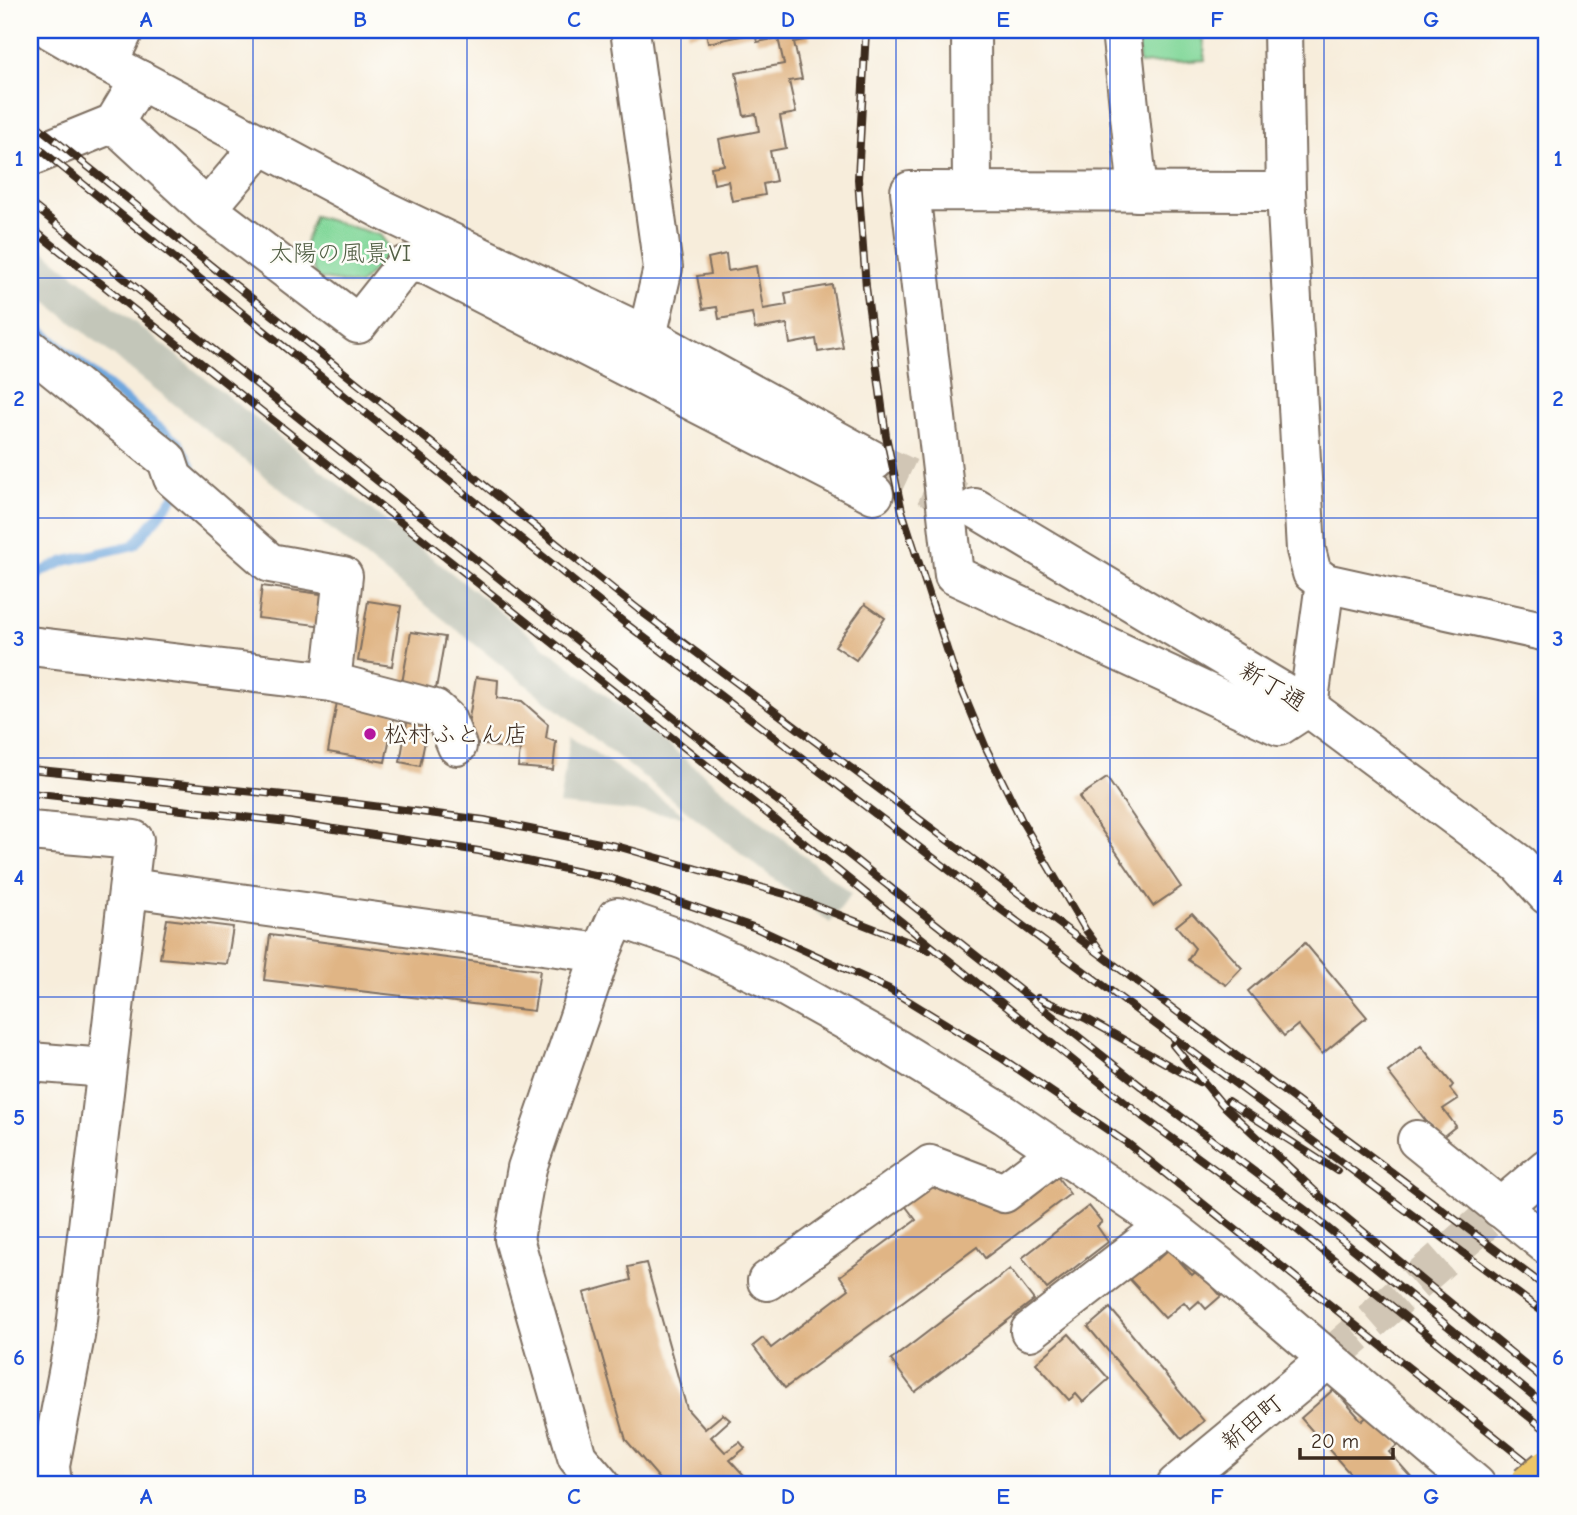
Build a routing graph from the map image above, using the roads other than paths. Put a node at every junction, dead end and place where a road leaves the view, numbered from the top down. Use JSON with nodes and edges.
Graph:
{"nodes":[{"id":1,"x":51,"y":30,"type":"edge"},
{"id":2,"x":630,"y":30,"type":"edge"},
{"id":3,"x":971,"y":30,"type":"edge"},
{"id":4,"x":1121,"y":30,"type":"edge"},
{"id":5,"x":1283,"y":30,"type":"edge"},
{"id":6,"x":124,"y":58,"type":"edge"},
{"id":7,"x":114,"y":123,"type":"junction"},
{"id":8,"x":261,"y":145,"type":"junction"},
{"id":9,"x":30,"y":157,"type":"edge"},
{"id":10,"x":972,"y":191,"type":"junction"},
{"id":11,"x":1138,"y":192,"type":"junction"},
{"id":12,"x":1286,"y":192,"type":"junction"},
{"id":13,"x":207,"y":209,"type":"junction"},
{"id":14,"x":647,"y":335,"type":"junction"},
{"id":15,"x":30,"y":349,"type":"edge"},
{"id":16,"x":975,"y":508,"type":"tunnel mouth"},
{"id":17,"x":1325,"y":583,"type":"junction"},
{"id":18,"x":1547,"y":632,"type":"edge"},
{"id":19,"x":30,"y":646,"type":"edge"},
{"id":20,"x":331,"y":682,"type":"junction"},
{"id":21,"x":1308,"y":707,"type":"junction"},
{"id":22,"x":457,"y":746,"type":"dead end"},
{"id":23,"x":30,"y":831,"type":"edge"},
{"id":24,"x":130,"y":888,"type":"junction"},
{"id":25,"x":1547,"y":895,"type":"edge"},
{"id":26,"x":601,"y":953,"type":"junction"},
{"id":27,"x":30,"y":1062,"type":"edge"},
{"id":28,"x":106,"y":1068,"type":"junction"},
{"id":29,"x":1417,"y":1140,"type":"dead end"},
{"id":30,"x":1059,"y":1151,"type":"junction"},
{"id":31,"x":1547,"y":1168,"type":"edge"},
{"id":32,"x":1500,"y":1208,"type":"junction"},
{"id":33,"x":1167,"y":1225,"type":"junction"},
{"id":34,"x":1547,"y":1245,"type":"edge"},
{"id":35,"x":767,"y":1281,"type":"dead end"},
{"id":36,"x":1030,"y":1331,"type":"dead end"},
{"id":37,"x":1328,"y":1359,"type":"junction"},
{"id":38,"x":1547,"y":1469,"type":"edge"},
{"id":39,"x":1467,"y":1482,"type":"edge"},
{"id":40,"x":52,"y":1485,"type":"edge"},
{"id":41,"x":601,"y":1485,"type":"edge"},
{"id":42,"x":1176,"y":1485,"type":"edge"},
{"id":43,"x":1528,"y":1485,"type":"edge"}],
"edges":[{"from":1,"to":6,"type":"street"},
{"from":2,"to":14,"type":"street"},
{"from":3,"to":10,"type":"street"},
{"from":4,"to":11,"type":"street"},
{"from":5,"to":12,"type":"street"},
{"from":6,"to":7,"type":"street"},
{"from":6,"to":8,"type":"street"},
{"from":7,"to":9,"type":"street"},
{"from":7,"to":13,"type":"street"},
{"from":8,"to":13,"type":"street"},
{"from":8,"to":14,"type":"street"},
{"from":10,"to":11,"type":"street"},
{"from":10,"to":21,"type":"street"},
{"from":11,"to":12,"type":"street"},
{"from":12,"to":17,"type":"street"},
{"from":13,"to":14,"type":"street"},
{"from":15,"to":20,"type":"street"},
{"from":16,"to":21,"type":"street","name":"新丁通"},
{"from":17,"to":18,"type":"street"},
{"from":17,"to":21,"type":"street"},
{"from":19,"to":20,"type":"street"},
{"from":20,"to":22,"type":"street"},
{"from":21,"to":25,"type":"street","name":"新丁通"},
{"from":23,"to":24,"type":"street"},
{"from":24,"to":26,"type":"street"},
{"from":24,"to":28,"type":"street"},
{"from":26,"to":30,"type":"street"},
{"from":26,"to":41,"type":"street"},
{"from":27,"to":28,"type":"street"},
{"from":28,"to":40,"type":"street"},
{"from":29,"to":32,"type":"street"},
{"from":30,"to":33,"type":"street"},
{"from":30,"to":35,"type":"street"},
{"from":31,"to":32,"type":"street"},
{"from":32,"to":34,"type":"street"},
{"from":33,"to":36,"type":"street"},
{"from":33,"to":37,"type":"street"},
{"from":37,"to":39,"type":"street"},
{"from":37,"to":42,"type":"street","name":"新田町"},
{"from":38,"to":43,"type":"main road","bridge":true}]}
